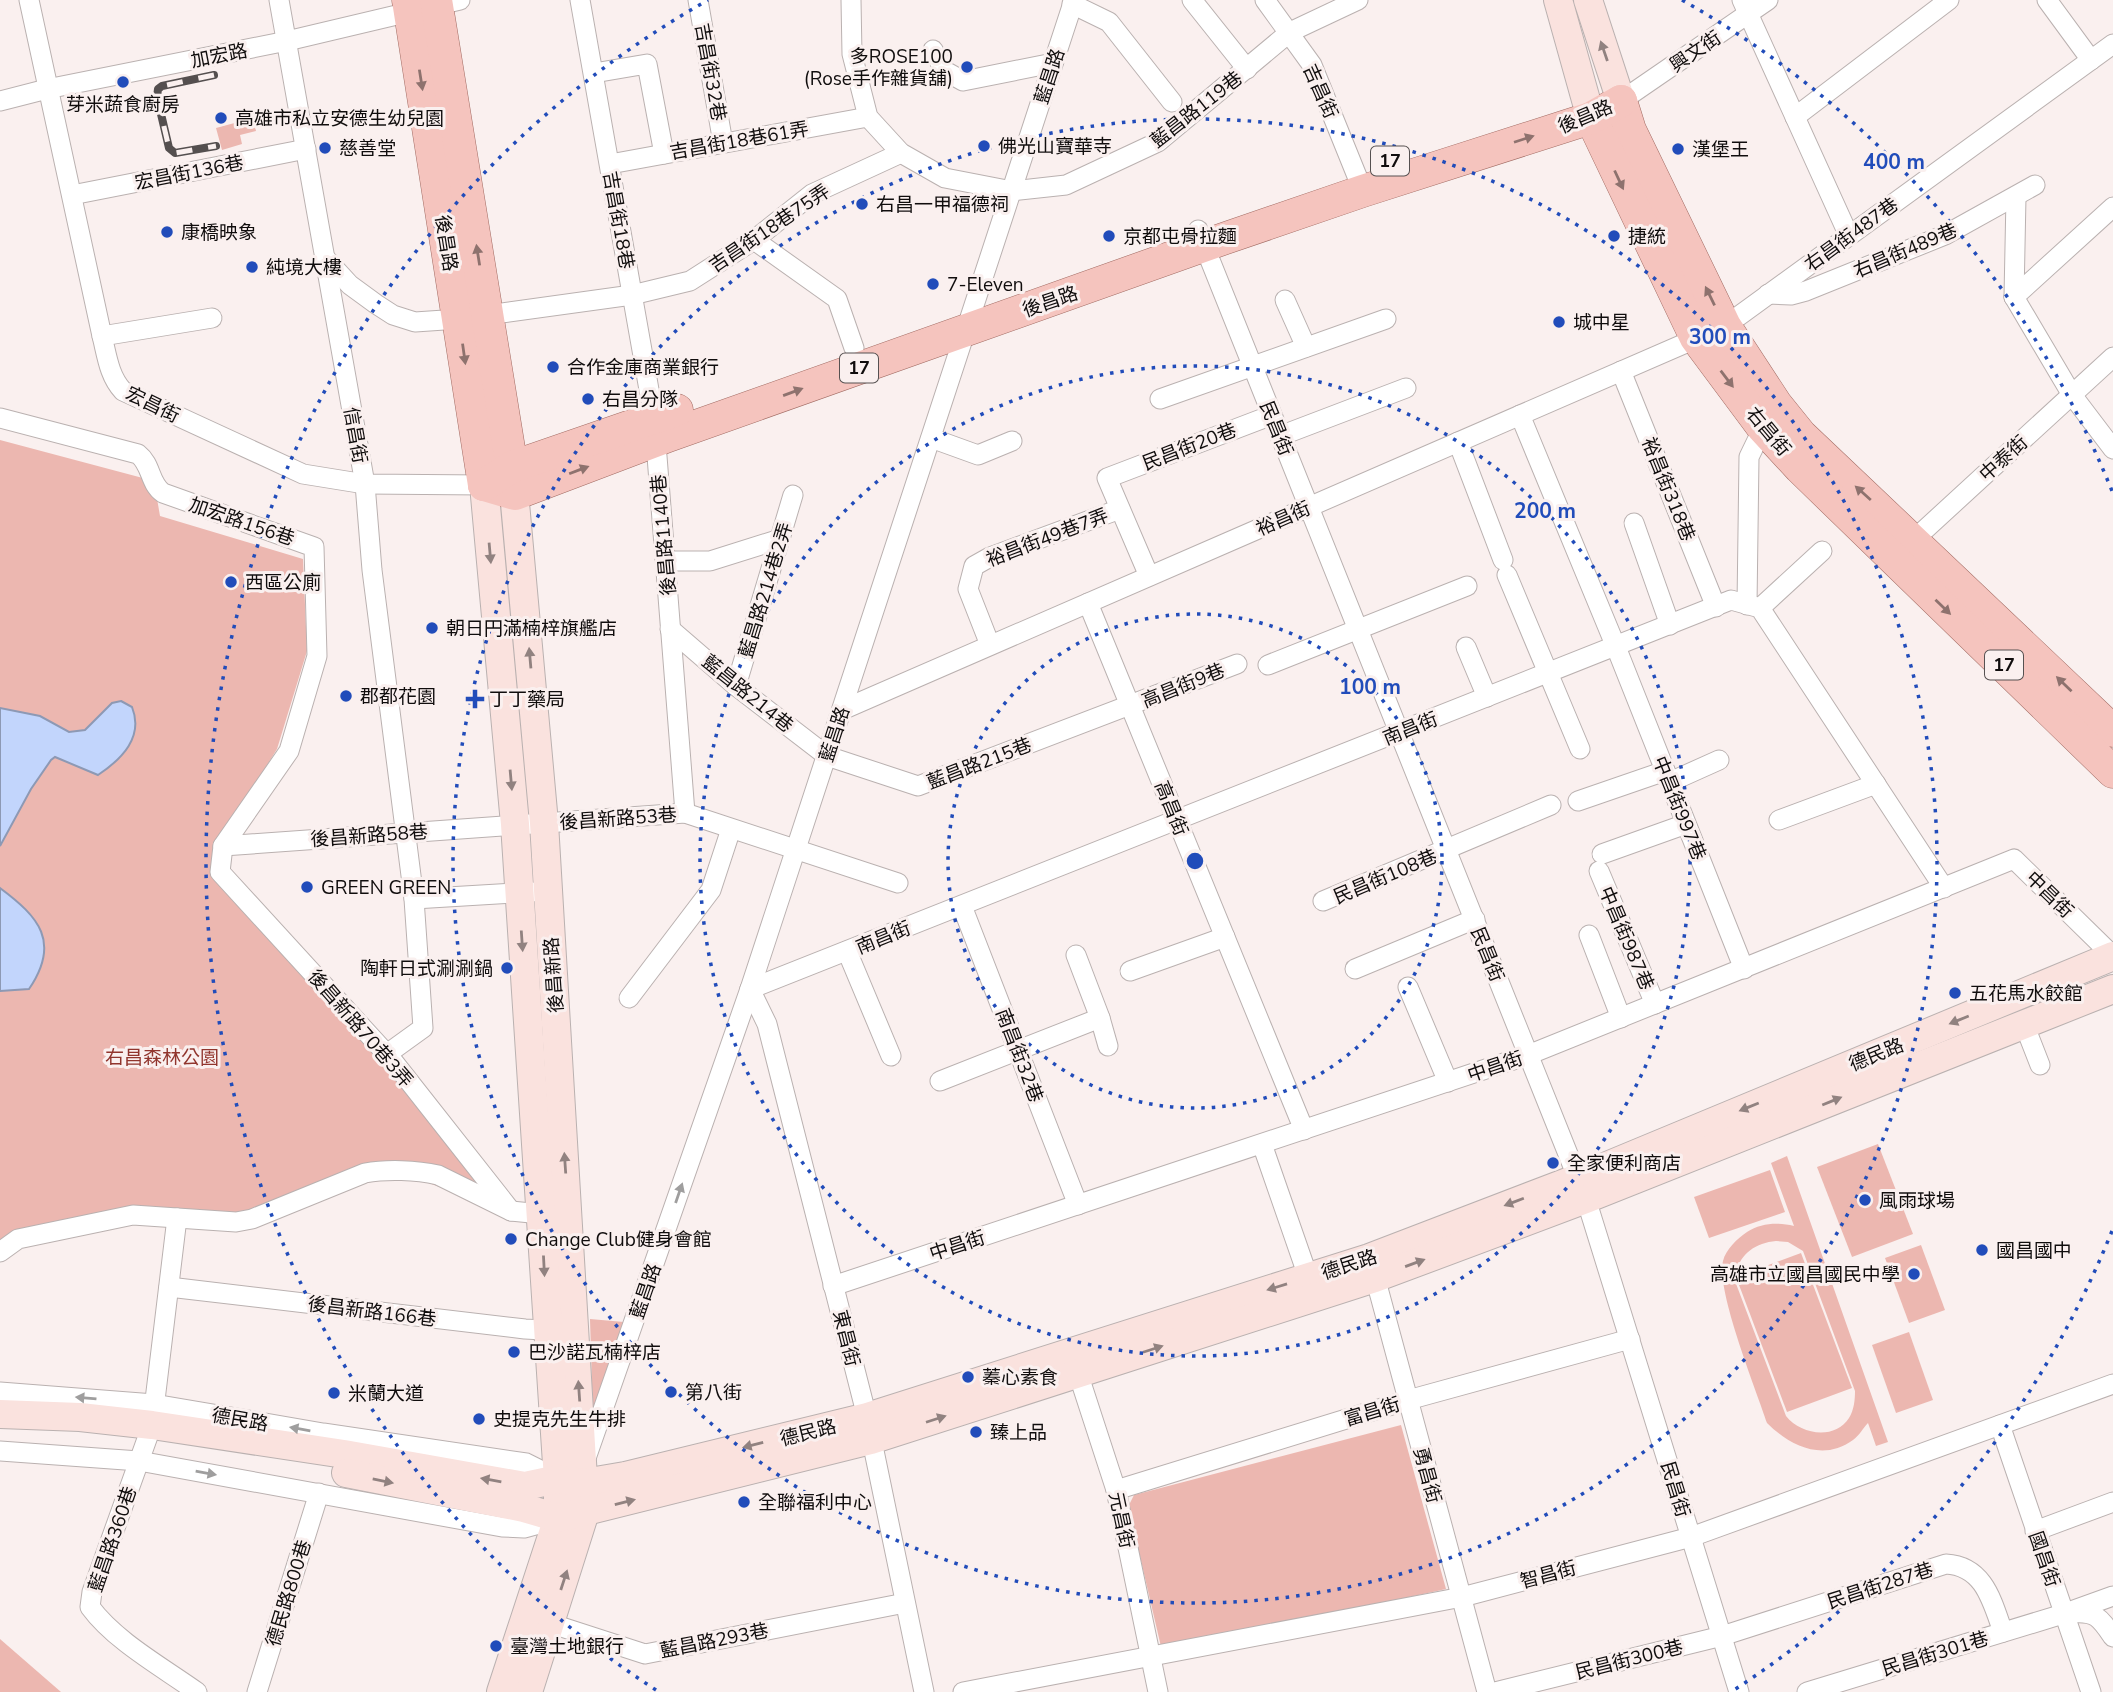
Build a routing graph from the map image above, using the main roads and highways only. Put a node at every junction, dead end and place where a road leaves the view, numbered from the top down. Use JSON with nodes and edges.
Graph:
{"nodes":[{"id":1,"x":430,"y":4,"type":"edge"},
{"id":2,"x":1621,"y":101,"type":"joint"},
{"id":3,"x":1587,"y":107,"type":"junction"},
{"id":4,"x":473,"y":316,"type":"junction"},
{"id":5,"x":969,"y":320,"type":"junction"},
{"id":6,"x":654,"y":430,"type":"junction"},
{"id":7,"x":514,"y":480,"type":"junction"},
{"id":8,"x":1904,"y":550,"type":"junction"},
{"id":9,"x":2113,"y":731,"type":"edge"},
{"id":10,"x":2113,"y":772,"type":"edge"}],
"edges":[{"from":1,"to":4,"type":"main road","name":"後昌路"},
{"from":2,"to":3,"type":"main road","name":"後昌路","number":"17"},
{"from":8,"to":2,"type":"main road","name":"右昌街","number":"17","one_way":true},
{"from":3,"to":5,"type":"main road","name":"後昌路","number":"17"},
{"from":3,"to":8,"type":"main road","name":"右昌街","number":"17","one_way":true},
{"from":4,"to":7,"type":"main road","name":"後昌路"},
{"from":4,"to":7,"type":"main road","name":"後昌路","one_way":true},
{"from":6,"to":5,"type":"main road","name":"後昌路","number":"17","one_way":true},
{"from":5,"to":6,"type":"main road","name":"後昌路","number":"17"},
{"from":6,"to":7,"type":"main road","name":"後昌路","number":"17"},
{"from":9,"to":8,"type":"main road","name":"右昌街","number":"17","one_way":true},
{"from":8,"to":10,"type":"main road","name":"右昌街","number":"17","one_way":true}]}
